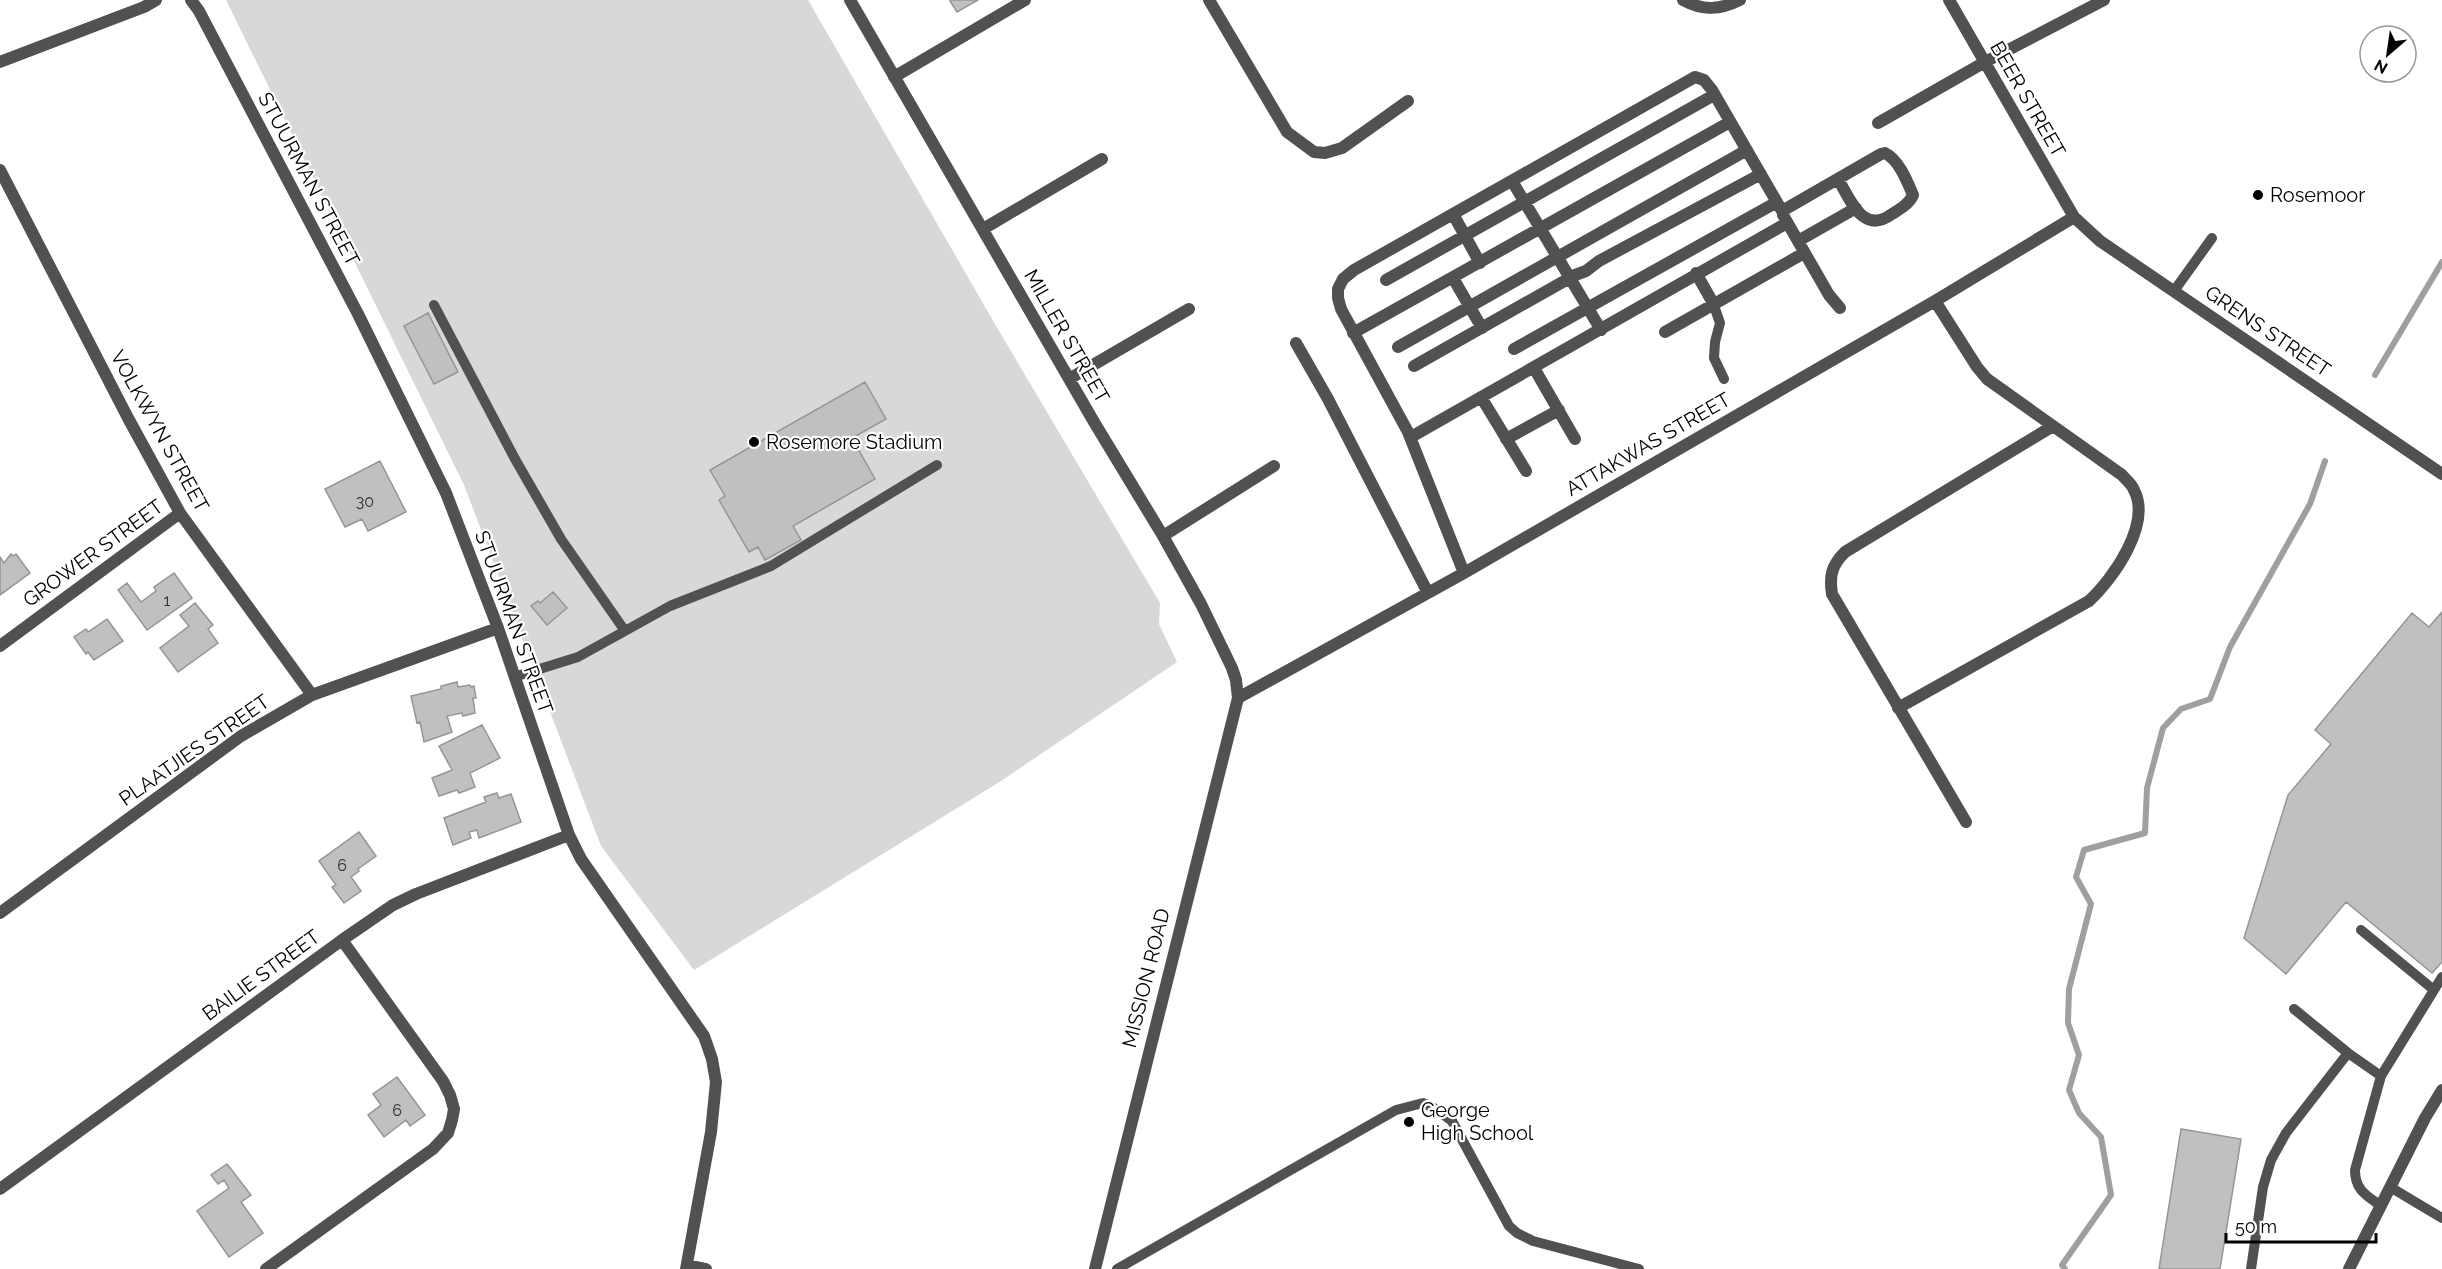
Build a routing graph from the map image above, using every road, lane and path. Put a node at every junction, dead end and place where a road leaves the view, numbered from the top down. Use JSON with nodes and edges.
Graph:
{"nodes":[{"id":1,"x":156,"y":0,"type":"edge"},
{"id":2,"x":191,"y":0,"type":"edge"},
{"id":3,"x":850,"y":0,"type":"edge"},
{"id":4,"x":1025,"y":0,"type":"edge"},
{"id":5,"x":1209,"y":0,"type":"edge"},
{"id":6,"x":1683,"y":0,"type":"edge"},
{"id":7,"x":1740,"y":0,"type":"edge"},
{"id":8,"x":1949,"y":0,"type":"edge"},
{"id":9,"x":2104,"y":0,"type":"edge"},
{"id":10,"x":0,"y":62,"type":"edge"},
{"id":11,"x":1985,"y":62,"type":"junction"},
{"id":12,"x":894,"y":77,"type":"junction"},
{"id":13,"x":1714,"y":95,"type":"junction"},
{"id":14,"x":1408,"y":101,"type":"dead end"},
{"id":15,"x":1730,"y":122,"type":"junction"},
{"id":16,"x":1878,"y":123,"type":"dead end"},
{"id":17,"x":1747,"y":150,"type":"junction"},
{"id":18,"x":1102,"y":159,"type":"dead end"},
{"id":19,"x":0,"y":170,"type":"edge"},
{"id":20,"x":1761,"y":174,"type":"junction"},
{"id":21,"x":1838,"y":179,"type":"junction"},
{"id":22,"x":1512,"y":181,"type":"junction"},
{"id":23,"x":1525,"y":201,"type":"junction"},
{"id":24,"x":1856,"y":208,"type":"junction"},
{"id":25,"x":1782,"y":212,"type":"junction"},
{"id":26,"x":1453,"y":214,"type":"junction"},
{"id":27,"x":2074,"y":217,"type":"junction"},
{"id":28,"x":1540,"y":228,"type":"junction"},
{"id":29,"x":983,"y":230,"type":"junction"},
{"id":30,"x":1465,"y":236,"type":"junction"},
{"id":31,"x":2212,"y":238,"type":"dead end"},
{"id":32,"x":1798,"y":241,"type":"junction"},
{"id":33,"x":1804,"y":253,"type":"junction"},
{"id":34,"x":1557,"y":257,"type":"junction"},
{"id":35,"x":1480,"y":263,"type":"junction"},
{"id":36,"x":1696,"y":273,"type":"junction"},
{"id":37,"x":1454,"y":278,"type":"junction"},
{"id":38,"x":1569,"y":278,"type":"junction"},
{"id":39,"x":1386,"y":280,"type":"dead end"},
{"id":40,"x":2174,"y":291,"type":"junction"},
{"id":41,"x":1935,"y":301,"type":"junction"},
{"id":42,"x":1713,"y":303,"type":"junction"},
{"id":43,"x":434,"y":305,"type":"dead end"},
{"id":44,"x":1470,"y":307,"type":"junction"},
{"id":45,"x":1840,"y":308,"type":"dead end"},
{"id":46,"x":1188,"y":309,"type":"dead end"},
{"id":47,"x":1588,"y":309,"type":"junction"},
{"id":48,"x":1482,"y":328,"type":"junction"},
{"id":49,"x":1601,"y":330,"type":"junction"},
{"id":50,"x":1665,"y":332,"type":"dead end"},
{"id":51,"x":1353,"y":333,"type":"junction"},
{"id":52,"x":1296,"y":343,"type":"dead end"},
{"id":53,"x":1398,"y":346,"type":"dead end"},
{"id":54,"x":1514,"y":349,"type":"dead end"},
{"id":55,"x":1414,"y":366,"type":"dead end"},
{"id":56,"x":1534,"y":368,"type":"junction"},
{"id":57,"x":1070,"y":379,"type":"junction"},
{"id":58,"x":1724,"y":379,"type":"dead end"},
{"id":59,"x":1481,"y":397,"type":"junction"},
{"id":60,"x":1559,"y":410,"type":"junction"},
{"id":61,"x":2053,"y":426,"type":"junction"},
{"id":62,"x":1411,"y":437,"type":"junction"},
{"id":63,"x":1506,"y":439,"type":"junction"},
{"id":64,"x":1575,"y":439,"type":"dead end"},
{"id":65,"x":937,"y":465,"type":"dead end"},
{"id":66,"x":1274,"y":466,"type":"dead end"},
{"id":67,"x":1526,"y":471,"type":"dead end"},
{"id":68,"x":2442,"y":474,"type":"edge"},
{"id":69,"x":180,"y":513,"type":"junction"},
{"id":70,"x":1163,"y":536,"type":"junction"},
{"id":71,"x":1464,"y":573,"type":"junction"},
{"id":72,"x":1428,"y":593,"type":"junction"},
{"id":73,"x":498,"y":628,"type":"junction"},
{"id":74,"x":625,"y":631,"type":"junction"},
{"id":75,"x":0,"y":646,"type":"edge"},
{"id":76,"x":514,"y":677,"type":"junction"},
{"id":77,"x":312,"y":695,"type":"junction"},
{"id":78,"x":1238,"y":698,"type":"junction"},
{"id":79,"x":1898,"y":708,"type":"junction"},
{"id":80,"x":1966,"y":822,"type":"dead end"},
{"id":81,"x":569,"y":835,"type":"junction"},
{"id":82,"x":0,"y":913,"type":"edge"},
{"id":83,"x":2361,"y":930,"type":"dead end"},
{"id":84,"x":342,"y":940,"type":"junction"},
{"id":85,"x":2442,"y":977,"type":"edge"},
{"id":86,"x":2434,"y":990,"type":"junction"},
{"id":87,"x":2294,"y":1009,"type":"dead end"},
{"id":88,"x":2348,"y":1053,"type":"junction"},
{"id":89,"x":2381,"y":1076,"type":"junction"},
{"id":90,"x":2442,"y":1090,"type":"edge"},
{"id":91,"x":2390,"y":1187,"type":"junction"},
{"id":92,"x":0,"y":1189,"type":"edge"},
{"id":93,"x":2381,"y":1206,"type":"junction"},
{"id":94,"x":2442,"y":1218,"type":"edge"},
{"id":95,"x":687,"y":1267,"type":"edge"},
{"id":96,"x":266,"y":1269,"type":"edge"},
{"id":97,"x":706,"y":1269,"type":"edge"},
{"id":98,"x":1095,"y":1269,"type":"edge"},
{"id":99,"x":1117,"y":1269,"type":"edge"},
{"id":100,"x":1640,"y":1269,"type":"edge"},
{"id":101,"x":2251,"y":1269,"type":"edge"},
{"id":102,"x":2349,"y":1269,"type":"edge"}],
"edges":[{"from":1,"to":10,"type":"street"},
{"from":2,"to":73,"type":"street","name":"STUURMAN STREET"},
{"from":3,"to":12,"type":"street","name":"MILLER STREET"},
{"from":4,"to":12,"type":"street"},
{"from":5,"to":14,"type":"street"},
{"from":6,"to":7,"type":"street"},
{"from":8,"to":11,"type":"street","name":"BEER STREET"},
{"from":9,"to":11,"type":"street"},
{"from":11,"to":16,"type":"street"},
{"from":11,"to":27,"type":"street","name":"BEER STREET"},
{"from":12,"to":29,"type":"street","name":"MILLER STREET"},
{"from":13,"to":15,"type":"street"},
{"from":13,"to":22,"type":"street"},
{"from":13,"to":23,"type":"street"},
{"from":15,"to":17,"type":"street"},
{"from":15,"to":28,"type":"street"},
{"from":17,"to":20,"type":"street"},
{"from":17,"to":34,"type":"street"},
{"from":18,"to":29,"type":"street"},
{"from":19,"to":69,"type":"street","name":"VOLKWYN STREET"},
{"from":20,"to":25,"type":"street"},
{"from":20,"to":38,"type":"street"},
{"from":21,"to":24,"type":"street"},
{"from":21,"to":24,"type":"street"},
{"from":21,"to":25,"type":"street"},
{"from":22,"to":23,"type":"street"},
{"from":22,"to":26,"type":"street"},
{"from":23,"to":28,"type":"street"},
{"from":23,"to":30,"type":"street"},
{"from":24,"to":32,"type":"street"},
{"from":25,"to":32,"type":"street"},
{"from":25,"to":36,"type":"street"},
{"from":25,"to":47,"type":"street"},
{"from":26,"to":30,"type":"street"},
{"from":26,"to":51,"type":"street"},
{"from":27,"to":40,"type":"street","name":"GRENS STREET"},
{"from":27,"to":41,"type":"street","name":"ATTAKWAS STREET"},
{"from":28,"to":34,"type":"street"},
{"from":28,"to":35,"type":"street"},
{"from":29,"to":57,"type":"street","name":"MILLER STREET"},
{"from":30,"to":35,"type":"street"},
{"from":30,"to":39,"type":"street"},
{"from":31,"to":40,"type":"lane"},
{"from":32,"to":33,"type":"street"},
{"from":33,"to":42,"type":"street"},
{"from":33,"to":45,"type":"street"},
{"from":34,"to":38,"type":"street"},
{"from":34,"to":44,"type":"street"},
{"from":35,"to":37,"type":"street"},
{"from":36,"to":42,"type":"street"},
{"from":36,"to":49,"type":"street"},
{"from":37,"to":44,"type":"street"},
{"from":37,"to":51,"type":"street"},
{"from":38,"to":47,"type":"street"},
{"from":38,"to":48,"type":"street"},
{"from":40,"to":68,"type":"street","name":"GRENS STREET"},
{"from":41,"to":61,"type":"street"},
{"from":41,"to":71,"type":"street","name":"ATTAKWAS STREET"},
{"from":42,"to":50,"type":"street"},
{"from":42,"to":58,"type":"lane"},
{"from":43,"to":74,"type":"lane"},
{"from":44,"to":48,"type":"street"},
{"from":44,"to":53,"type":"street"},
{"from":46,"to":57,"type":"street"},
{"from":47,"to":49,"type":"street"},
{"from":47,"to":54,"type":"street"},
{"from":48,"to":55,"type":"street"},
{"from":49,"to":56,"type":"street"},
{"from":51,"to":62,"type":"street"},
{"from":52,"to":72,"type":"street"},
{"from":56,"to":59,"type":"street"},
{"from":56,"to":60,"type":"street"},
{"from":57,"to":70,"type":"street","name":"MILLER STREET"},
{"from":59,"to":62,"type":"street"},
{"from":59,"to":63,"type":"street"},
{"from":60,"to":63,"type":"street"},
{"from":60,"to":64,"type":"street"},
{"from":61,"to":79,"type":"street"},
{"from":61,"to":79,"type":"street"},
{"from":62,"to":71,"type":"street"},
{"from":63,"to":67,"type":"street"},
{"from":65,"to":74,"type":"lane"},
{"from":66,"to":70,"type":"street"},
{"from":69,"to":75,"type":"street","name":"GROWER STREET"},
{"from":69,"to":77,"type":"street","name":"VOLKWYN STREET"},
{"from":70,"to":78,"type":"street","name":"MILLER STREET"},
{"from":71,"to":72,"type":"street","name":"ATTAKWAS STREET"},
{"from":72,"to":78,"type":"street","name":"ATTAKWAS STREET"},
{"from":73,"to":76,"type":"street","name":"STUURMAN STREET"},
{"from":73,"to":77,"type":"street","name":"PLAATJIES STREET"},
{"from":74,"to":76,"type":"lane"},
{"from":76,"to":81,"type":"street","name":"STUURMAN STREET"},
{"from":77,"to":82,"type":"street","name":"PLAATJIES STREET"},
{"from":78,"to":98,"type":"street","name":"MISSION ROAD"},
{"from":79,"to":80,"type":"street"},
{"from":81,"to":84,"type":"street","name":"BAILIE STREET"},
{"from":81,"to":95,"type":"street","name":"STUURMAN STREET"},
{"from":83,"to":86,"type":"lane"},
{"from":84,"to":92,"type":"street","name":"BAILIE STREET"},
{"from":84,"to":96,"type":"street"},
{"from":85,"to":86,"type":"lane"},
{"from":86,"to":89,"type":"lane"},
{"from":87,"to":88,"type":"lane"},
{"from":88,"to":89,"type":"lane"},
{"from":88,"to":101,"type":"lane"},
{"from":89,"to":93,"type":"lane"},
{"from":90,"to":91,"type":"street"},
{"from":91,"to":93,"type":"street"},
{"from":91,"to":94,"type":"lane"},
{"from":93,"to":102,"type":"street"},
{"from":95,"to":97,"type":"street"},
{"from":99,"to":100,"type":"lane"}]}
